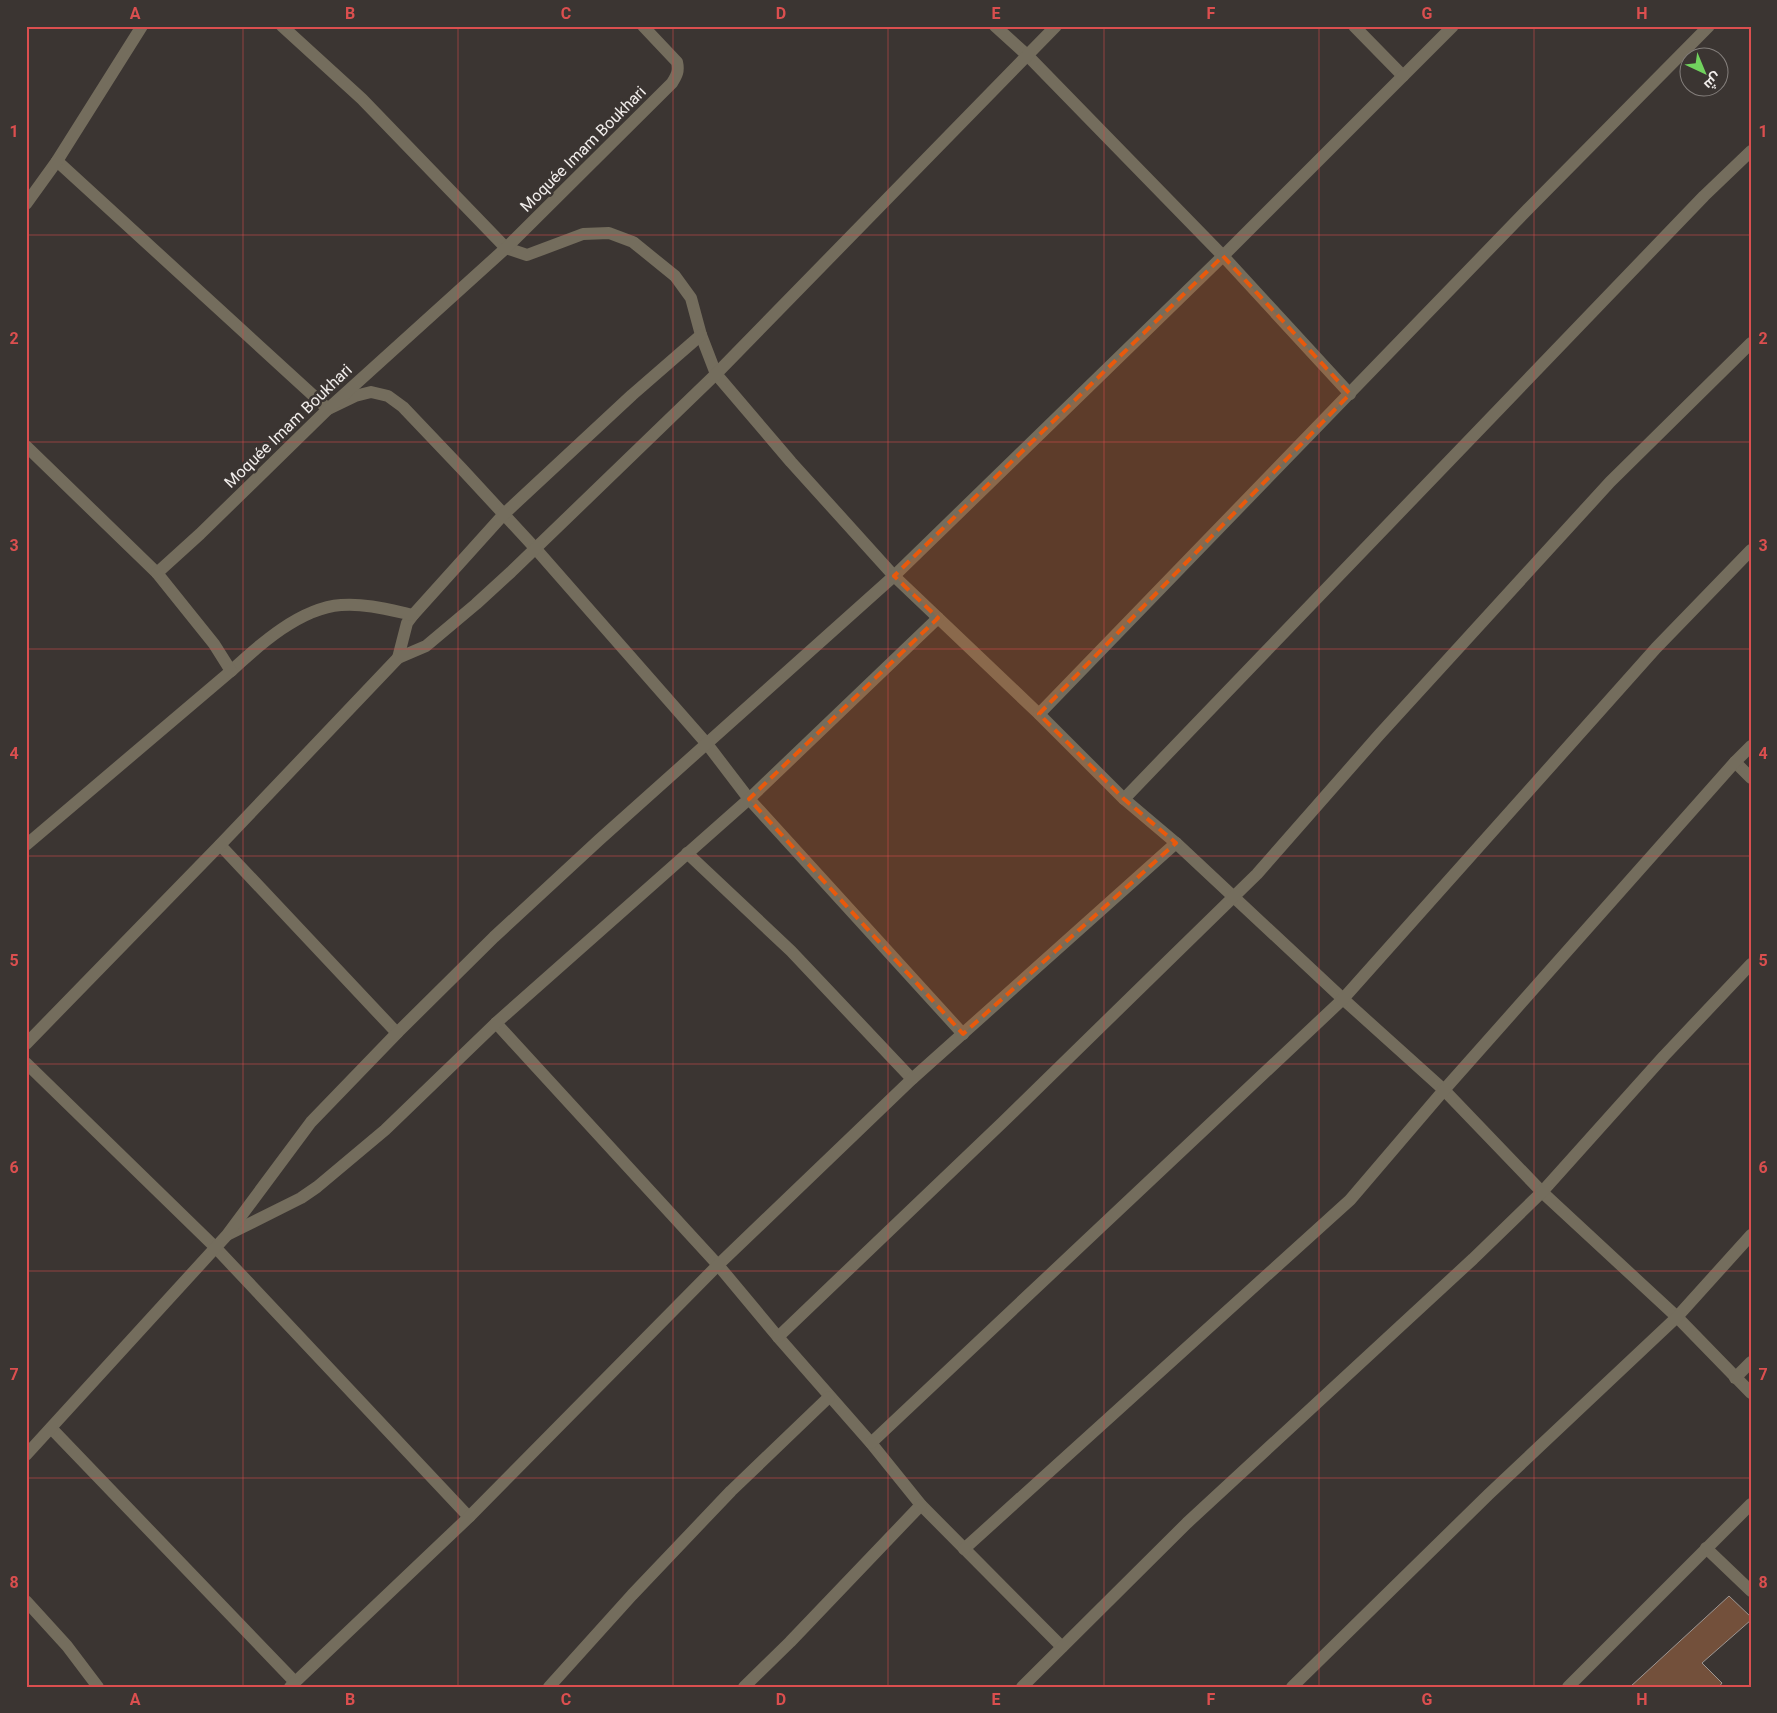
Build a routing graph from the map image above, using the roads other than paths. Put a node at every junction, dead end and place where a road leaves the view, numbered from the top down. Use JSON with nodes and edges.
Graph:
{"nodes":[{"id":1,"x":142,"y":26,"type":"edge"},
{"id":2,"x":282,"y":26,"type":"edge"},
{"id":3,"x":643,"y":26,"type":"edge"},
{"id":4,"x":995,"y":26,"type":"edge"},
{"id":5,"x":1056,"y":26,"type":"edge"},
{"id":6,"x":1354,"y":26,"type":"edge"},
{"id":7,"x":1453,"y":26,"type":"edge"},
{"id":8,"x":1703,"y":28,"type":"edge"},
{"id":9,"x":1027,"y":55,"type":"junction"},
{"id":10,"x":1403,"y":76,"type":"junction"},
{"id":11,"x":1751,"y":152,"type":"edge"},
{"id":12,"x":56,"y":161,"type":"junction"},
{"id":13,"x":26,"y":204,"type":"edge"},
{"id":14,"x":506,"y":248,"type":"junction"},
{"id":15,"x":1223,"y":256,"type":"junction"},
{"id":16,"x":701,"y":335,"type":"junction"},
{"id":17,"x":1751,"y":343,"type":"edge"},
{"id":18,"x":716,"y":374,"type":"junction"},
{"id":19,"x":1350,"y":394,"type":"junction"},
{"id":20,"x":328,"y":409,"type":"junction"},
{"id":21,"x":26,"y":446,"type":"edge"},
{"id":22,"x":504,"y":514,"type":"junction"},
{"id":23,"x":535,"y":548,"type":"junction"},
{"id":24,"x":1751,"y":550,"type":"edge"},
{"id":25,"x":157,"y":573,"type":"junction"},
{"id":26,"x":894,"y":576,"type":"junction"},
{"id":27,"x":413,"y":615,"type":"junction"},
{"id":28,"x":938,"y":618,"type":"junction"},
{"id":29,"x":398,"y":658,"type":"junction"},
{"id":30,"x":231,"y":672,"type":"junction"},
{"id":31,"x":1039,"y":714,"type":"junction"},
{"id":32,"x":707,"y":744,"type":"junction"},
{"id":33,"x":1751,"y":746,"type":"edge"},
{"id":34,"x":1734,"y":762,"type":"junction"},
{"id":35,"x":1751,"y":778,"type":"edge"},
{"id":36,"x":1124,"y":799,"type":"junction"},
{"id":37,"x":749,"y":800,"type":"junction"},
{"id":38,"x":1176,"y":843,"type":"junction"},
{"id":39,"x":26,"y":844,"type":"edge"},
{"id":40,"x":220,"y":845,"type":"junction"},
{"id":41,"x":687,"y":853,"type":"junction"},
{"id":42,"x":1233,"y":897,"type":"junction"},
{"id":43,"x":1751,"y":964,"type":"edge"},
{"id":44,"x":1343,"y":999,"type":"junction"},
{"id":45,"x":496,"y":1024,"type":"junction"},
{"id":46,"x":397,"y":1033,"type":"junction"},
{"id":47,"x":963,"y":1034,"type":"junction"},
{"id":48,"x":26,"y":1044,"type":"edge"},
{"id":49,"x":26,"y":1063,"type":"edge"},
{"id":50,"x":912,"y":1079,"type":"junction"},
{"id":51,"x":1444,"y":1090,"type":"junction"},
{"id":52,"x":1542,"y":1192,"type":"junction"},
{"id":53,"x":227,"y":1235,"type":"junction"},
{"id":54,"x":1751,"y":1235,"type":"edge"},
{"id":55,"x":215,"y":1247,"type":"junction"},
{"id":56,"x":718,"y":1265,"type":"junction"},
{"id":57,"x":1677,"y":1317,"type":"junction"},
{"id":58,"x":778,"y":1337,"type":"junction"},
{"id":59,"x":1751,"y":1362,"type":"edge"},
{"id":60,"x":1736,"y":1378,"type":"junction"},
{"id":61,"x":1751,"y":1393,"type":"edge"},
{"id":62,"x":829,"y":1397,"type":"junction"},
{"id":63,"x":50,"y":1428,"type":"junction"},
{"id":64,"x":870,"y":1443,"type":"junction"},
{"id":65,"x":29,"y":1448,"type":"edge"},
{"id":66,"x":1751,"y":1504,"type":"edge"},
{"id":67,"x":921,"y":1505,"type":"junction"},
{"id":68,"x":469,"y":1518,"type":"junction"},
{"id":69,"x":964,"y":1548,"type":"junction"},
{"id":70,"x":1706,"y":1548,"type":"junction"},
{"id":71,"x":1751,"y":1591,"type":"edge"},
{"id":72,"x":26,"y":1600,"type":"edge"},
{"id":73,"x":1062,"y":1647,"type":"junction"},
{"id":74,"x":292,"y":1684,"type":"edge"},
{"id":75,"x":1569,"y":1686,"type":"edge"},
{"id":76,"x":98,"y":1687,"type":"edge"},
{"id":77,"x":549,"y":1687,"type":"edge"},
{"id":78,"x":744,"y":1687,"type":"edge"},
{"id":79,"x":1022,"y":1687,"type":"edge"},
{"id":80,"x":1292,"y":1687,"type":"edge"}],
"edges":[{"from":1,"to":12,"type":"street"},
{"from":2,"to":14,"type":"street"},
{"from":3,"to":14,"type":"street","name":"Moquée Imam Boukhari"},
{"from":4,"to":9,"type":"street"},
{"from":5,"to":9,"type":"street"},
{"from":6,"to":10,"type":"street"},
{"from":7,"to":10,"type":"street"},
{"from":8,"to":19,"type":"street"},
{"from":9,"to":15,"type":"street"},
{"from":9,"to":18,"type":"street"},
{"from":10,"to":15,"type":"street"},
{"from":11,"to":36,"type":"street"},
{"from":12,"to":13,"type":"street"},
{"from":12,"to":20,"type":"street"},
{"from":14,"to":16,"type":"street"},
{"from":14,"to":20,"type":"street","name":"Moquée Imam Boukhari"},
{"from":15,"to":19,"type":"street"},
{"from":15,"to":26,"type":"street"},
{"from":16,"to":18,"type":"street"},
{"from":16,"to":22,"type":"street"},
{"from":17,"to":42,"type":"street"},
{"from":18,"to":23,"type":"street"},
{"from":18,"to":26,"type":"street"},
{"from":19,"to":31,"type":"street"},
{"from":20,"to":22,"type":"street"},
{"from":20,"to":25,"type":"street","name":"Moquée Imam Boukhari"},
{"from":21,"to":25,"type":"street"},
{"from":22,"to":23,"type":"street"},
{"from":22,"to":27,"type":"street"},
{"from":23,"to":29,"type":"street"},
{"from":23,"to":32,"type":"street"},
{"from":24,"to":44,"type":"street"},
{"from":25,"to":30,"type":"street"},
{"from":26,"to":28,"type":"street"},
{"from":26,"to":32,"type":"street"},
{"from":27,"to":29,"type":"street"},
{"from":27,"to":30,"type":"street"},
{"from":28,"to":31,"type":"street"},
{"from":28,"to":37,"type":"street"},
{"from":29,"to":40,"type":"street"},
{"from":30,"to":39,"type":"street"},
{"from":31,"to":36,"type":"street"},
{"from":32,"to":37,"type":"street"},
{"from":32,"to":46,"type":"street"},
{"from":33,"to":34,"type":"street"},
{"from":34,"to":35,"type":"street"},
{"from":34,"to":51,"type":"street"},
{"from":36,"to":38,"type":"street"},
{"from":37,"to":41,"type":"street"},
{"from":37,"to":47,"type":"street"},
{"from":38,"to":42,"type":"street"},
{"from":38,"to":47,"type":"street"},
{"from":40,"to":46,"type":"street"},
{"from":40,"to":48,"type":"street"},
{"from":41,"to":45,"type":"street"},
{"from":41,"to":50,"type":"street"},
{"from":42,"to":44,"type":"street"},
{"from":42,"to":58,"type":"street"},
{"from":43,"to":52,"type":"street"},
{"from":44,"to":51,"type":"street"},
{"from":44,"to":64,"type":"street"},
{"from":45,"to":53,"type":"street"},
{"from":45,"to":56,"type":"street"},
{"from":46,"to":53,"type":"street"},
{"from":47,"to":50,"type":"street"},
{"from":49,"to":55,"type":"street"},
{"from":50,"to":56,"type":"street"},
{"from":51,"to":52,"type":"street"},
{"from":51,"to":69,"type":"street"},
{"from":52,"to":57,"type":"street"},
{"from":52,"to":73,"type":"street"},
{"from":53,"to":55,"type":"street"},
{"from":54,"to":57,"type":"street"},
{"from":55,"to":63,"type":"street"},
{"from":55,"to":68,"type":"street"},
{"from":56,"to":58,"type":"street"},
{"from":56,"to":68,"type":"street"},
{"from":57,"to":60,"type":"street"},
{"from":57,"to":80,"type":"street"},
{"from":58,"to":62,"type":"street"},
{"from":59,"to":60,"type":"street"},
{"from":60,"to":61,"type":"street"},
{"from":62,"to":64,"type":"street"},
{"from":62,"to":77,"type":"street"},
{"from":63,"to":65,"type":"street"},
{"from":63,"to":74,"type":"street"},
{"from":64,"to":67,"type":"street"},
{"from":66,"to":70,"type":"street"},
{"from":67,"to":69,"type":"street"},
{"from":67,"to":78,"type":"street"},
{"from":68,"to":74,"type":"street"},
{"from":69,"to":73,"type":"street"},
{"from":70,"to":71,"type":"street"},
{"from":70,"to":75,"type":"street"},
{"from":72,"to":76,"type":"street"},
{"from":73,"to":79,"type":"street"}]}
